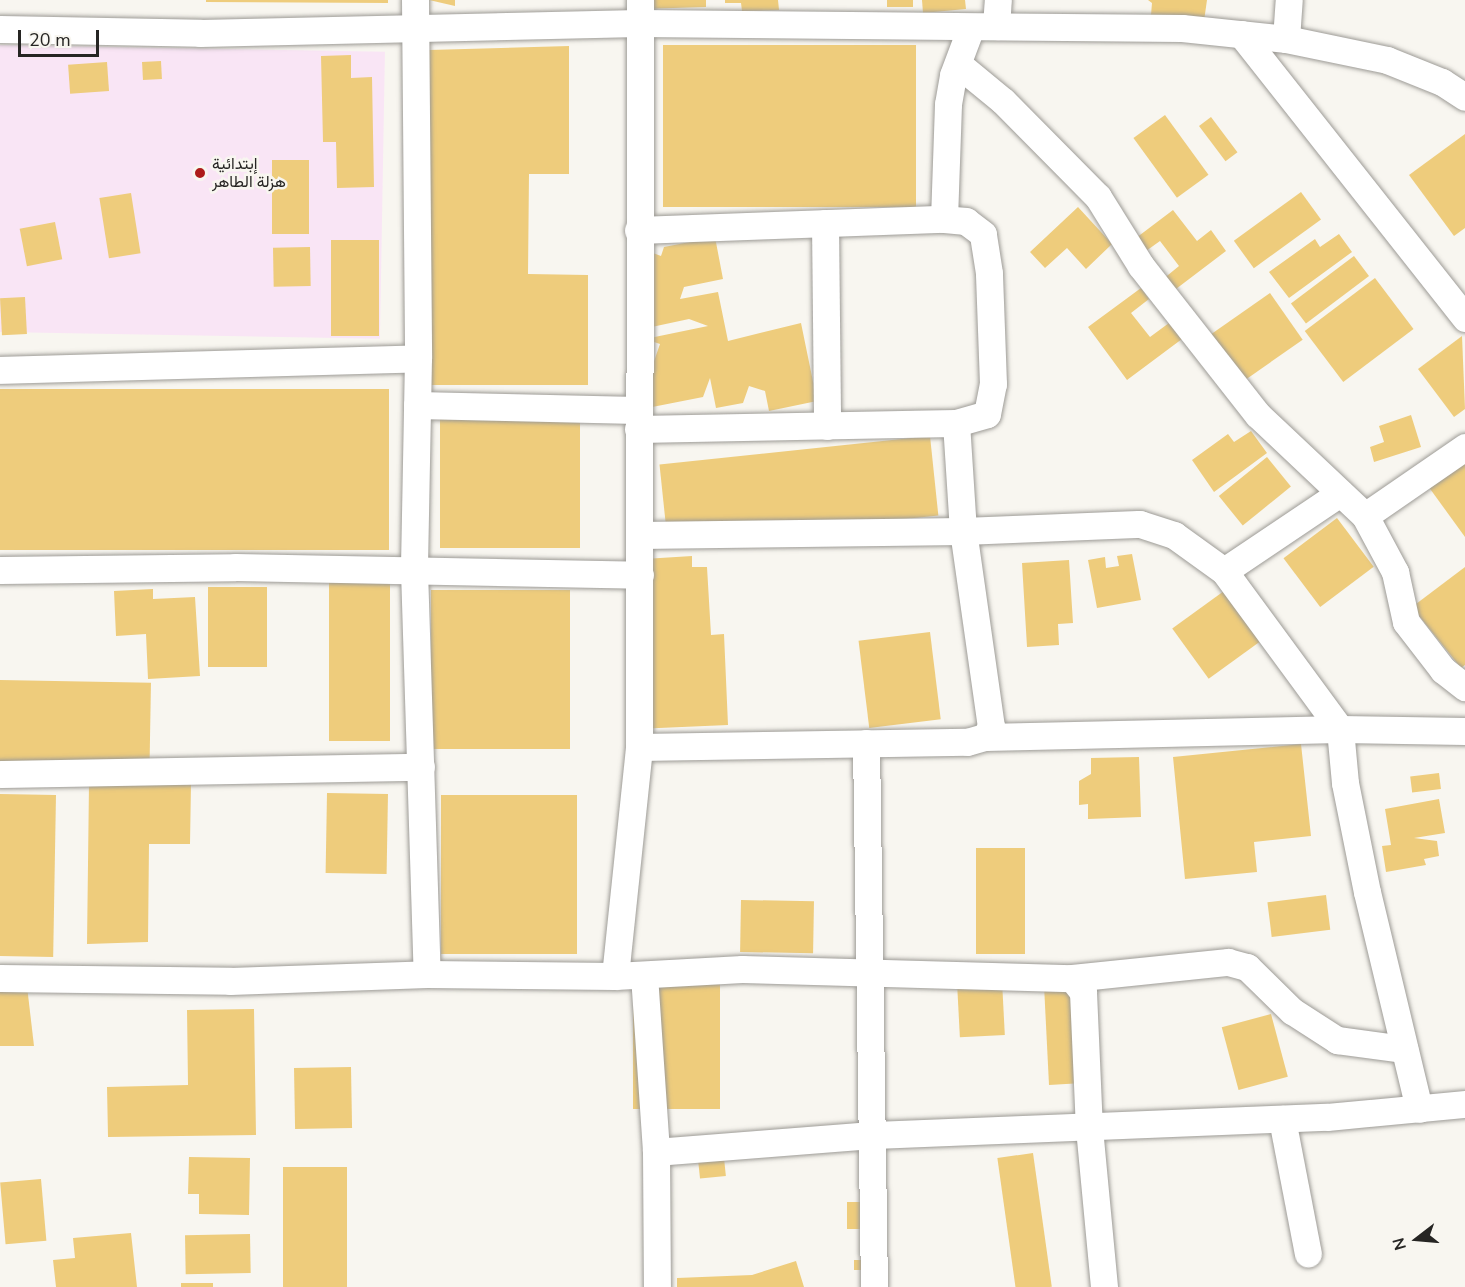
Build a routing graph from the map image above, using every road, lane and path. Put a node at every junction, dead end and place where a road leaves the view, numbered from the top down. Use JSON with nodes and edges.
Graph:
{"nodes":[{"id":1,"x":1289,"y":0,"type":"edge"},
{"id":2,"x":640,"y":12,"type":"edge"},
{"id":3,"x":415,"y":13,"type":"edge"},
{"id":4,"x":989,"y":18,"type":"edge"},
{"id":5,"x":0,"y":29,"type":"edge"},
{"id":6,"x":1241,"y":34,"type":"junction"},
{"id":7,"x":1286,"y":39,"type":"junction"},
{"id":8,"x":958,"y":64,"type":"junction"},
{"id":9,"x":1465,"y":97,"type":"edge"},
{"id":10,"x":944,"y":219,"type":"junction"},
{"id":11,"x":825,"y":223,"type":"junction"},
{"id":12,"x":638,"y":230,"type":"junction"},
{"id":13,"x":1465,"y":318,"type":"edge"},
{"id":14,"x":418,"y":358,"type":"junction"},
{"id":15,"x":0,"y":370,"type":"edge"},
{"id":16,"x":417,"y":405,"type":"junction"},
{"id":17,"x":638,"y":420,"type":"junction"},
{"id":18,"x":956,"y":423,"type":"junction"},
{"id":19,"x":827,"y":426,"type":"junction"},
{"id":20,"x":1465,"y":447,"type":"edge"},
{"id":21,"x":1340,"y":493,"type":"junction"},
{"id":22,"x":1365,"y":516,"type":"junction"},
{"id":23,"x":963,"y":531,"type":"junction"},
{"id":24,"x":639,"y":535,"type":"junction"},
{"id":25,"x":0,"y":570,"type":"edge"},
{"id":26,"x":414,"y":570,"type":"junction"},
{"id":27,"x":1224,"y":571,"type":"junction"},
{"id":28,"x":640,"y":575,"type":"junction"},
{"id":29,"x":1465,"y":687,"type":"edge"},
{"id":30,"x":1340,"y":729,"type":"junction"},
{"id":31,"x":1465,"y":731,"type":"edge"},
{"id":32,"x":985,"y":737,"type":"junction"},
{"id":33,"x":866,"y":743,"type":"junction"},
{"id":34,"x":639,"y":747,"type":"junction"},
{"id":35,"x":421,"y":767,"type":"junction"},
{"id":36,"x":0,"y":774,"type":"edge"},
{"id":37,"x":872,"y":971,"type":"junction"},
{"id":38,"x":427,"y":974,"type":"junction"},
{"id":39,"x":644,"y":975,"type":"junction"},
{"id":40,"x":615,"y":976,"type":"junction"},
{"id":41,"x":0,"y":978,"type":"edge"},
{"id":42,"x":1072,"y":978,"type":"junction"},
{"id":43,"x":1404,"y":1049,"type":"junction"},
{"id":44,"x":1465,"y":1104,"type":"edge"},
{"id":45,"x":1419,"y":1109,"type":"junction"},
{"id":46,"x":1282,"y":1119,"type":"junction"},
{"id":47,"x":1089,"y":1128,"type":"junction"},
{"id":48,"x":874,"y":1135,"type":"junction"},
{"id":49,"x":656,"y":1152,"type":"junction"},
{"id":50,"x":1308,"y":1254,"type":"dead end"},
{"id":51,"x":657,"y":1287,"type":"edge"},
{"id":52,"x":874,"y":1287,"type":"edge"},
{"id":53,"x":1104,"y":1287,"type":"edge"}],
"edges":[{"from":1,"to":7,"type":"street"},
{"from":2,"to":3,"type":"street"},
{"from":2,"to":4,"type":"street"},
{"from":2,"to":12,"type":"street"},
{"from":3,"to":5,"type":"street"},
{"from":3,"to":14,"type":"street"},
{"from":4,"to":6,"type":"street"},
{"from":4,"to":8,"type":"street"},
{"from":6,"to":7,"type":"street"},
{"from":6,"to":13,"type":"street"},
{"from":7,"to":9,"type":"street"},
{"from":8,"to":10,"type":"street"},
{"from":8,"to":21,"type":"street"},
{"from":10,"to":11,"type":"street"},
{"from":10,"to":18,"type":"street"},
{"from":11,"to":12,"type":"street"},
{"from":11,"to":19,"type":"street"},
{"from":12,"to":17,"type":"street"},
{"from":14,"to":15,"type":"street"},
{"from":14,"to":16,"type":"street"},
{"from":16,"to":17,"type":"street"},
{"from":16,"to":26,"type":"street"},
{"from":17,"to":19,"type":"street"},
{"from":17,"to":24,"type":"street"},
{"from":18,"to":19,"type":"street"},
{"from":18,"to":23,"type":"street"},
{"from":20,"to":22,"type":"street"},
{"from":21,"to":22,"type":"street"},
{"from":21,"to":27,"type":"street"},
{"from":22,"to":29,"type":"street"},
{"from":23,"to":24,"type":"street"},
{"from":23,"to":27,"type":"street"},
{"from":23,"to":32,"type":"street"},
{"from":24,"to":28,"type":"street"},
{"from":25,"to":26,"type":"street"},
{"from":26,"to":28,"type":"street"},
{"from":26,"to":35,"type":"street"},
{"from":27,"to":30,"type":"street"},
{"from":28,"to":34,"type":"street"},
{"from":30,"to":31,"type":"street"},
{"from":30,"to":32,"type":"street"},
{"from":30,"to":43,"type":"street"},
{"from":32,"to":33,"type":"street"},
{"from":33,"to":34,"type":"street"},
{"from":33,"to":37,"type":"street"},
{"from":34,"to":40,"type":"street"},
{"from":35,"to":36,"type":"street"},
{"from":35,"to":38,"type":"street"},
{"from":37,"to":39,"type":"street"},
{"from":37,"to":42,"type":"street"},
{"from":37,"to":48,"type":"street"},
{"from":38,"to":40,"type":"street"},
{"from":38,"to":41,"type":"street"},
{"from":39,"to":40,"type":"street"},
{"from":39,"to":49,"type":"street"},
{"from":42,"to":43,"type":"street"},
{"from":42,"to":47,"type":"street"},
{"from":43,"to":45,"type":"street"},
{"from":44,"to":45,"type":"street"},
{"from":45,"to":46,"type":"street"},
{"from":46,"to":47,"type":"street"},
{"from":46,"to":50,"type":"street"},
{"from":47,"to":48,"type":"street"},
{"from":47,"to":53,"type":"street"},
{"from":48,"to":49,"type":"street"},
{"from":48,"to":52,"type":"street"},
{"from":49,"to":51,"type":"street"}]}
